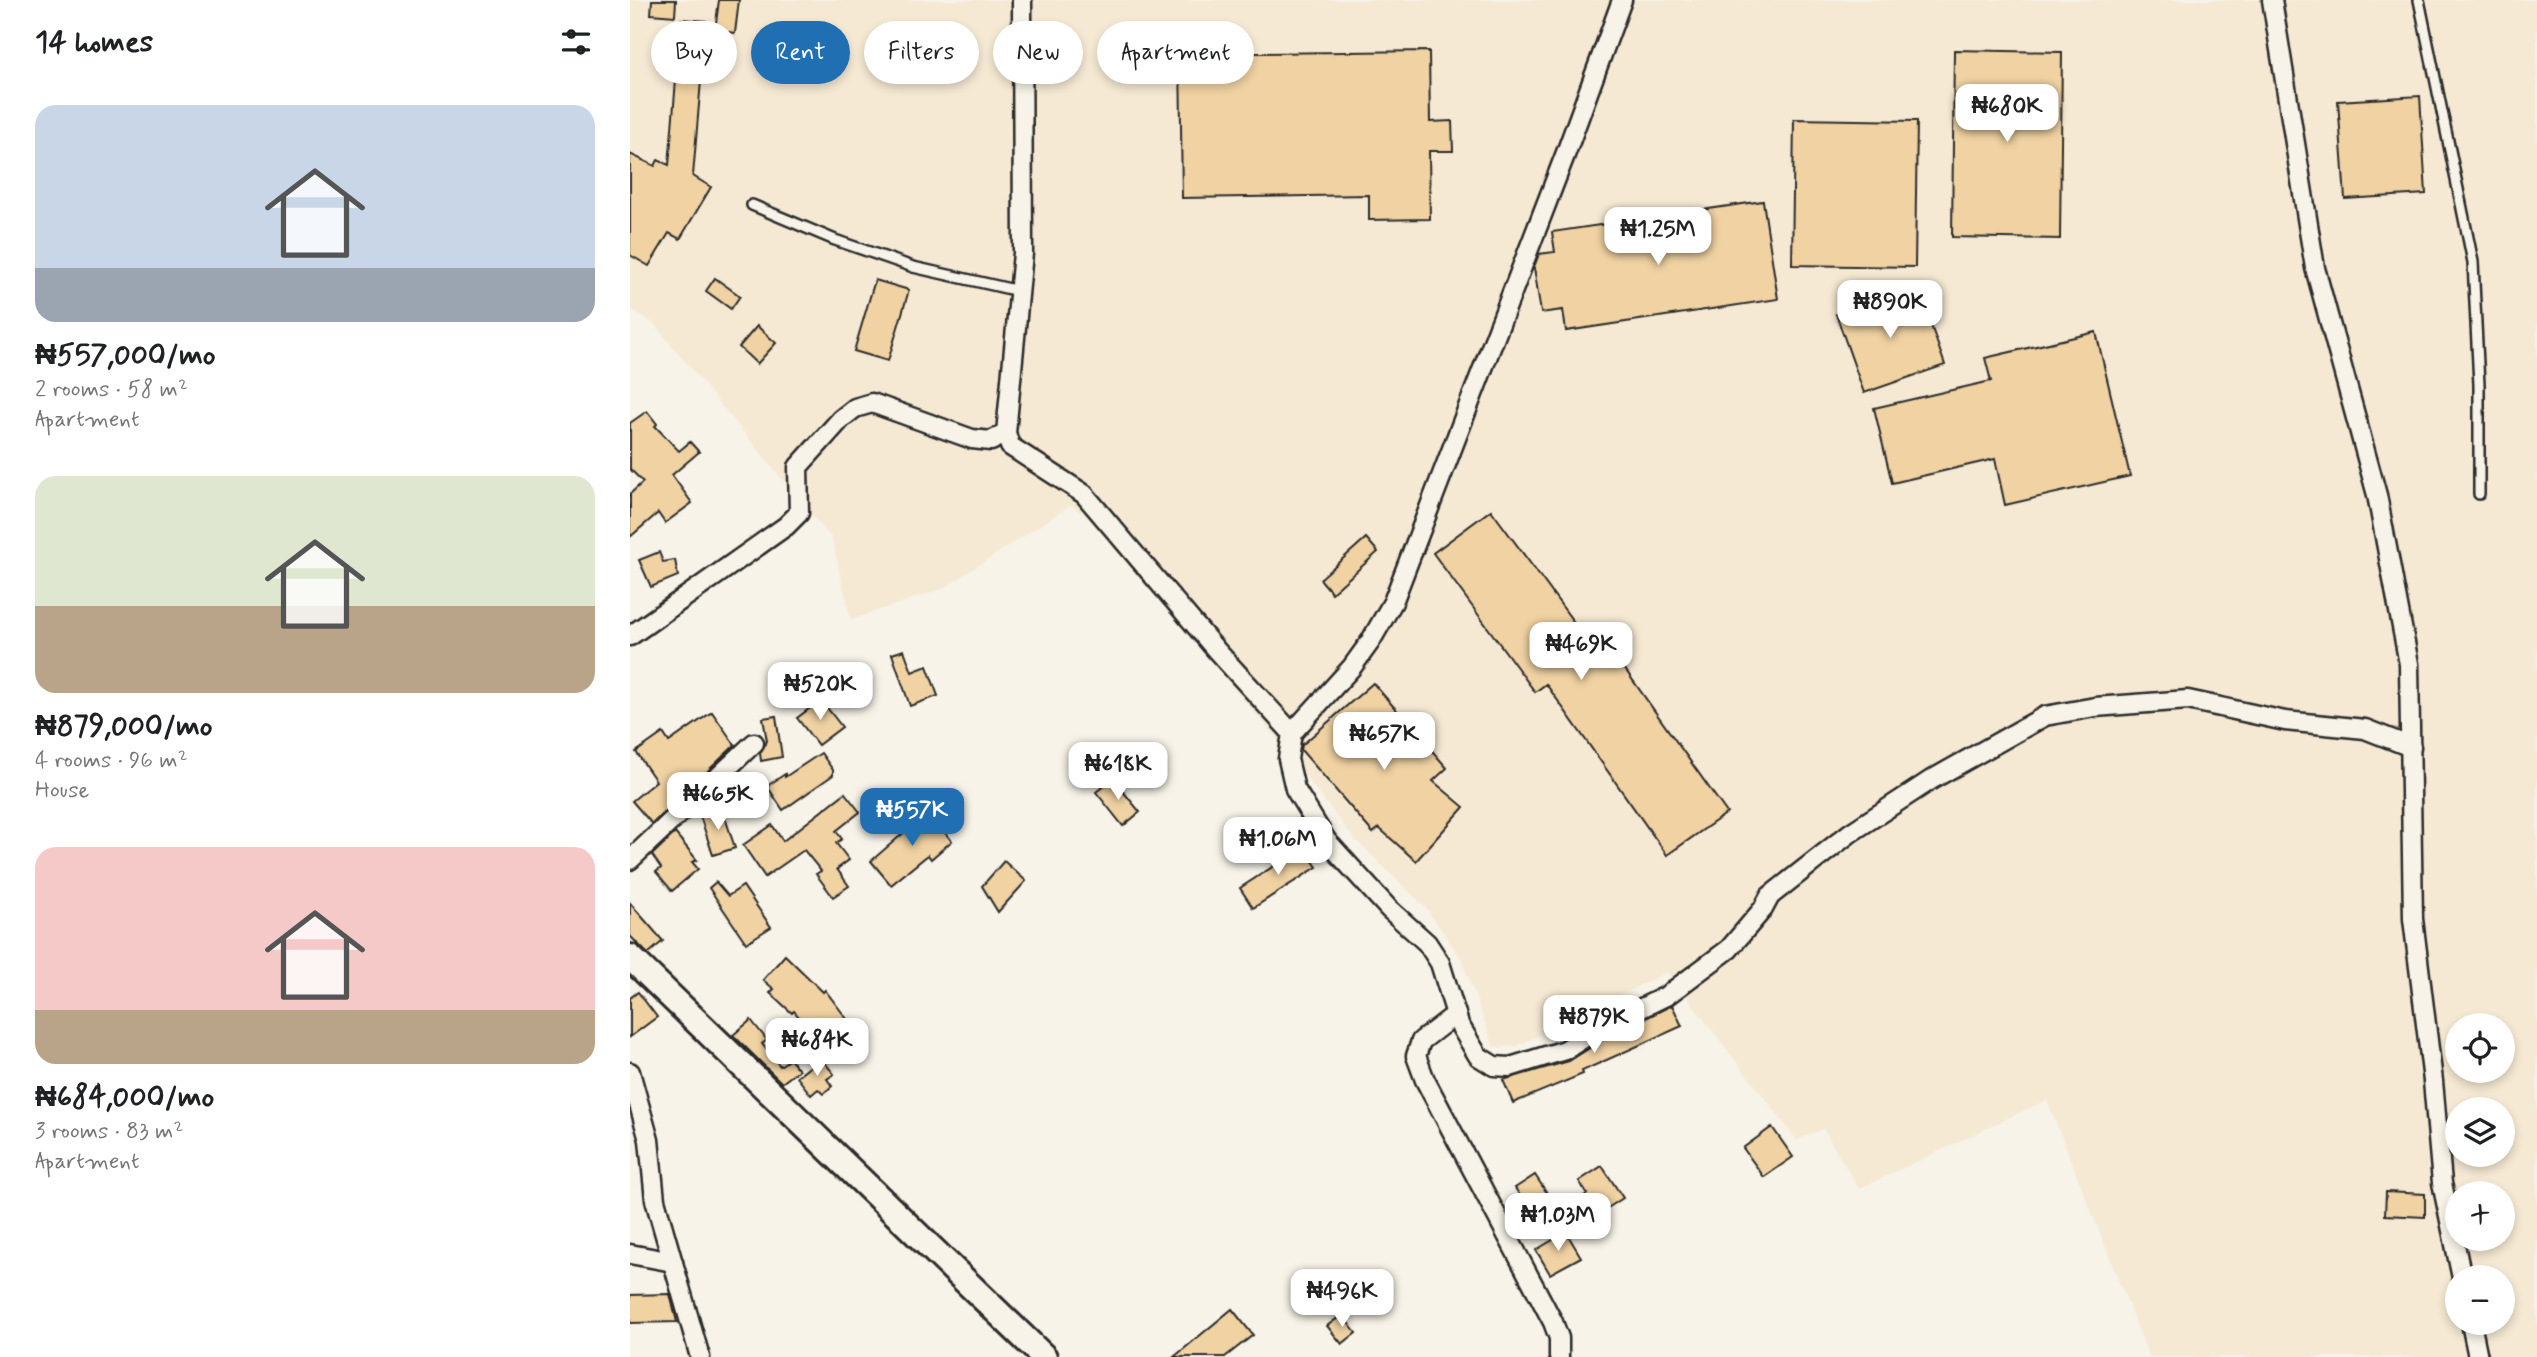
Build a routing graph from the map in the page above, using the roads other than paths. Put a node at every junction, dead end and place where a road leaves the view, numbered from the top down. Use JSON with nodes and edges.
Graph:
{"nodes":[{"id":1,"x":1022,"y":0,"type":"edge"},
{"id":2,"x":1622,"y":0,"type":"edge"},
{"id":3,"x":2272,"y":0,"type":"edge"},
{"id":4,"x":2419,"y":0,"type":"edge"},
{"id":5,"x":752,"y":205,"type":"dead end"},
{"id":6,"x":1019,"y":291,"type":"junction"},
{"id":7,"x":1006,"y":433,"type":"junction"},
{"id":8,"x":2479,"y":494,"type":"dead end"},
{"id":9,"x":630,"y":636,"type":"edge"},
{"id":10,"x":1292,"y":733,"type":"junction"},
{"id":11,"x":754,"y":743,"type":"dead end"},
{"id":12,"x":2411,"y":747,"type":"junction"},
{"id":13,"x":630,"y":860,"type":"edge"},
{"id":14,"x":630,"y":957,"type":"edge"},
{"id":15,"x":1456,"y":1014,"type":"junction"},
{"id":16,"x":630,"y":1072,"type":"edge"},
{"id":17,"x":630,"y":1133,"type":"edge"},
{"id":18,"x":649,"y":1140,"type":"junction"},
{"id":19,"x":630,"y":1254,"type":"edge"},
{"id":20,"x":673,"y":1262,"type":"junction"},
{"id":21,"x":2459,"y":1265,"type":"edge"},
{"id":22,"x":2473,"y":1335,"type":"edge"},
{"id":23,"x":700,"y":1357,"type":"edge"},
{"id":24,"x":1044,"y":1357,"type":"edge"},
{"id":25,"x":1559,"y":1357,"type":"edge"},
{"id":26,"x":2478,"y":1357,"type":"edge"}],
"edges":[{"from":1,"to":6,"type":"street"},
{"from":2,"to":10,"type":"street"},
{"from":3,"to":12,"type":"street"},
{"from":4,"to":8,"type":"lane"},
{"from":5,"to":6,"type":"lane"},
{"from":6,"to":7,"type":"street"},
{"from":7,"to":9,"type":"street"},
{"from":7,"to":10,"type":"street"},
{"from":10,"to":15,"type":"street"},
{"from":11,"to":13,"type":"street"},
{"from":12,"to":15,"type":"street"},
{"from":12,"to":21,"type":"street"},
{"from":14,"to":24,"type":"street"},
{"from":15,"to":25,"type":"street"},
{"from":16,"to":18,"type":"street"},
{"from":17,"to":18,"type":"street"},
{"from":18,"to":20,"type":"street"},
{"from":19,"to":20,"type":"street"},
{"from":20,"to":23,"type":"street"},
{"from":22,"to":26,"type":"street"}]}
